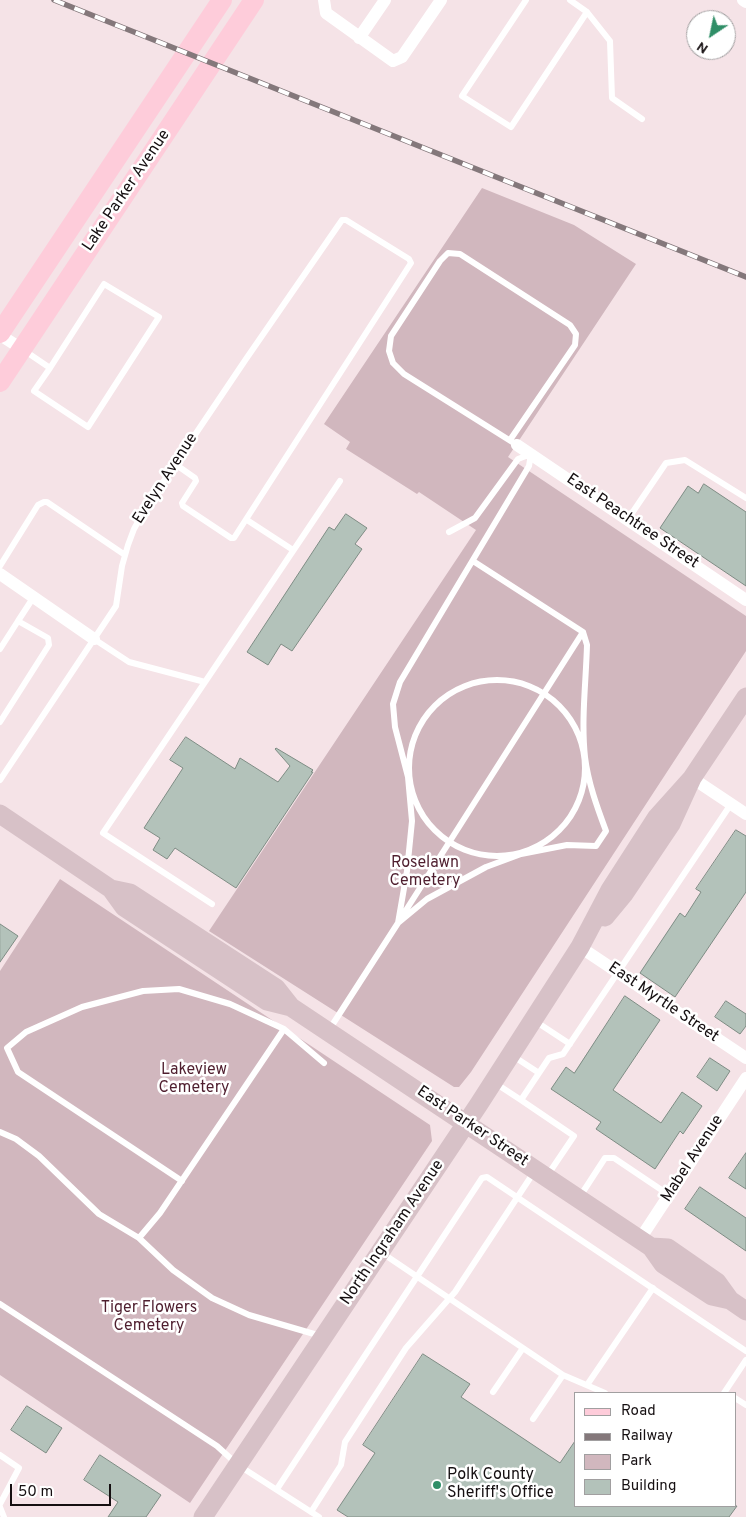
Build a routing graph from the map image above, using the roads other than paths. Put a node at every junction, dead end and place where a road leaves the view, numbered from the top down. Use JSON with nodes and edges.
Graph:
{"nodes":[{"id":1,"x":222,"y":0,"type":"edge"},
{"id":2,"x":254,"y":0,"type":"edge"},
{"id":3,"x":324,"y":0,"type":"edge"},
{"id":4,"x":385,"y":0,"type":"edge"},
{"id":5,"x":441,"y":0,"type":"edge"},
{"id":6,"x":526,"y":0,"type":"edge"},
{"id":7,"x":570,"y":0,"type":"edge"},
{"id":8,"x":743,"y":0,"type":"edge"},
{"id":9,"x":746,"y":2,"type":"edge"},
{"id":10,"x":587,"y":12,"type":"junction"},
{"id":11,"x":359,"y":38,"type":"junction"},
{"id":12,"x":642,"y":119,"type":"dead end"},
{"id":13,"x":0,"y":334,"type":"edge"},
{"id":14,"x":22,"y":349,"type":"junction"},
{"id":15,"x":50,"y":368,"type":"junction"},
{"id":16,"x":0,"y":382,"type":"edge"},
{"id":17,"x":514,"y":442,"type":"junction"},
{"id":18,"x":531,"y":454,"type":"junction"},
{"id":19,"x":175,"y":464,"type":"junction"},
{"id":20,"x":340,"y":481,"type":"dead end"},
{"id":21,"x":746,"y":498,"type":"edge"},
{"id":22,"x":628,"y":519,"type":"junction"},
{"id":23,"x":247,"y":520,"type":"junction"},
{"id":24,"x":449,"y":532,"type":"dead end"},
{"id":25,"x":293,"y":550,"type":"junction"},
{"id":26,"x":125,"y":555,"type":"junction"},
{"id":27,"x":472,"y":561,"type":"junction"},
{"id":28,"x":0,"y":566,"type":"edge"},
{"id":29,"x":0,"y":574,"type":"edge"},
{"id":30,"x":33,"y":598,"type":"junction"},
{"id":31,"x":746,"y":600,"type":"edge"},
{"id":32,"x":18,"y":621,"type":"junction"},
{"id":33,"x":583,"y":632,"type":"junction"},
{"id":34,"x":94,"y":639,"type":"junction"},
{"id":35,"x":0,"y":649,"type":"edge"},
{"id":36,"x":205,"y":682,"type":"junction"},
{"id":37,"x":545,"y":693,"type":"junction"},
{"id":38,"x":746,"y":698,"type":"edge"},
{"id":39,"x":0,"y":722,"type":"edge"},
{"id":40,"x":586,"y":759,"type":"junction"},
{"id":41,"x":408,"y":777,"type":"junction"},
{"id":42,"x":692,"y":778,"type":"junction"},
{"id":43,"x":0,"y":780,"type":"edge"},
{"id":44,"x":731,"y":804,"type":"junction"},
{"id":45,"x":0,"y":814,"type":"edge"},
{"id":46,"x":746,"y":814,"type":"edge"},
{"id":47,"x":449,"y":843,"type":"junction"},
{"id":48,"x":521,"y":854,"type":"junction"},
{"id":49,"x":212,"y":904,"type":"dead end"},
{"id":50,"x":398,"y":923,"type":"junction"},
{"id":51,"x":580,"y":947,"type":"junction"},
{"id":52,"x":618,"y":972,"type":"junction"},
{"id":53,"x":534,"y":1020,"type":"junction"},
{"id":54,"x":284,"y":1029,"type":"junction"},
{"id":55,"x":328,"y":1032,"type":"junction"},
{"id":56,"x":570,"y":1044,"type":"junction"},
{"id":57,"x":511,"y":1055,"type":"junction"},
{"id":58,"x":746,"y":1058,"type":"edge"},
{"id":59,"x":324,"y":1063,"type":"dead end"},
{"id":60,"x":540,"y":1073,"type":"junction"},
{"id":61,"x":746,"y":1078,"type":"edge"},
{"id":62,"x":494,"y":1082,"type":"junction"},
{"id":63,"x":522,"y":1100,"type":"junction"},
{"id":64,"x":466,"y":1123,"type":"junction"},
{"id":65,"x":0,"y":1132,"type":"edge"},
{"id":66,"x":541,"y":1173,"type":"junction"},
{"id":67,"x":182,"y":1181,"type":"junction"},
{"id":68,"x":669,"y":1195,"type":"junction"},
{"id":69,"x":517,"y":1198,"type":"junction"},
{"id":70,"x":579,"y":1198,"type":"junction"},
{"id":71,"x":140,"y":1238,"type":"junction"},
{"id":72,"x":646,"y":1243,"type":"junction"},
{"id":73,"x":380,"y":1252,"type":"junction"},
{"id":74,"x":417,"y":1277,"type":"junction"},
{"id":75,"x":652,"y":1288,"type":"junction"},
{"id":76,"x":449,"y":1299,"type":"junction"},
{"id":77,"x":0,"y":1304,"type":"edge"},
{"id":78,"x":746,"y":1311,"type":"edge"},
{"id":79,"x":324,"y":1336,"type":"junction"},
{"id":80,"x":523,"y":1348,"type":"junction"},
{"id":81,"x":746,"y":1351,"type":"edge"},
{"id":82,"x":746,"y":1360,"type":"edge"},
{"id":83,"x":563,"y":1375,"type":"junction"},
{"id":84,"x":587,"y":1385,"type":"junction"},
{"id":85,"x":493,"y":1392,"type":"dead end"},
{"id":86,"x":603,"y":1392,"type":"edge"},
{"id":87,"x":727,"y":1392,"type":"edge"},
{"id":88,"x":533,"y":1418,"type":"dead end"},
{"id":89,"x":0,"y":1455,"type":"edge"},
{"id":90,"x":238,"y":1465,"type":"junction"},
{"id":91,"x":276,"y":1489,"type":"junction"},
{"id":92,"x":0,"y":1506,"type":"edge"},
{"id":93,"x":311,"y":1512,"type":"junction"},
{"id":94,"x":4,"y":1517,"type":"edge"},
{"id":95,"x":203,"y":1517,"type":"edge"},
{"id":96,"x":319,"y":1517,"type":"edge"}],
"edges":[{"from":1,"to":13,"type":"main road","name":"Lake Parker Avenue"},
{"from":2,"to":14,"type":"main road","name":"Lake Parker Avenue"},
{"from":3,"to":11,"type":"street"},
{"from":4,"to":11,"type":"street"},
{"from":5,"to":11,"type":"street"},
{"from":6,"to":10,"type":"lane"},
{"from":7,"to":10,"type":"lane"},
{"from":8,"to":9,"type":"street"},
{"from":10,"to":12,"type":"lane"},
{"from":13,"to":14,"type":"street"},
{"from":14,"to":15,"type":"lane"},
{"from":14,"to":16,"type":"main road","name":"Lake Parker Avenue"},
{"from":15,"to":15,"type":"lane"},
{"from":17,"to":17,"type":"lane"},
{"from":17,"to":18,"type":"street","name":"East Peachtree Street"},
{"from":18,"to":22,"type":"street","name":"East Peachtree Street"},
{"from":18,"to":24,"type":"lane"},
{"from":18,"to":27,"type":"lane"},
{"from":19,"to":23,"type":"lane"},
{"from":19,"to":23,"type":"lane","name":"Evelyn Avenue"},
{"from":19,"to":26,"type":"lane","name":"Evelyn Avenue"},
{"from":20,"to":25,"type":"lane"},
{"from":21,"to":22,"type":"lane"},
{"from":22,"to":31,"type":"street","name":"East Peachtree Street"},
{"from":23,"to":25,"type":"lane"},
{"from":25,"to":36,"type":"lane"},
{"from":26,"to":28,"type":"lane"},
{"from":26,"to":34,"type":"lane","name":"Evelyn Avenue"},
{"from":27,"to":33,"type":"lane"},
{"from":27,"to":41,"type":"lane"},
{"from":29,"to":30,"type":"street"},
{"from":30,"to":32,"type":"lane"},
{"from":30,"to":34,"type":"street"},
{"from":32,"to":35,"type":"lane"},
{"from":32,"to":39,"type":"lane"},
{"from":33,"to":37,"type":"lane"},
{"from":33,"to":40,"type":"lane"},
{"from":34,"to":36,"type":"lane"},
{"from":34,"to":43,"type":"lane","name":"Evelyn Avenue"},
{"from":36,"to":49,"type":"lane"},
{"from":37,"to":40,"type":"lane"},
{"from":37,"to":41,"type":"lane"},
{"from":37,"to":47,"type":"lane"},
{"from":38,"to":42,"type":"street","name":"North Ingraham Avenue"},
{"from":40,"to":48,"type":"lane"},
{"from":40,"to":48,"type":"lane"},
{"from":41,"to":47,"type":"lane"},
{"from":41,"to":50,"type":"lane"},
{"from":42,"to":44,"type":"street"},
{"from":42,"to":51,"type":"street","name":"North Ingraham Avenue"},
{"from":44,"to":46,"type":"street"},
{"from":44,"to":52,"type":"lane"},
{"from":45,"to":55,"type":"street","name":"East Parker Street"},
{"from":47,"to":48,"type":"lane"},
{"from":47,"to":50,"type":"lane"},
{"from":48,"to":50,"type":"lane"},
{"from":50,"to":55,"type":"lane"},
{"from":51,"to":52,"type":"street","name":"East Myrtle Street"},
{"from":51,"to":53,"type":"street","name":"North Ingraham Avenue"},
{"from":52,"to":56,"type":"lane"},
{"from":52,"to":58,"type":"street","name":"East Myrtle Street"},
{"from":53,"to":56,"type":"lane"},
{"from":53,"to":57,"type":"street","name":"North Ingraham Avenue"},
{"from":54,"to":59,"type":"lane"},
{"from":54,"to":67,"type":"lane"},
{"from":54,"to":67,"type":"lane"},
{"from":55,"to":64,"type":"street","name":"East Parker Street"},
{"from":56,"to":60,"type":"lane"},
{"from":57,"to":60,"type":"lane"},
{"from":57,"to":62,"type":"street","name":"North Ingraham Avenue"},
{"from":60,"to":63,"type":"lane"},
{"from":61,"to":68,"type":"street","name":"Mabel Avenue"},
{"from":62,"to":63,"type":"lane"},
{"from":62,"to":64,"type":"street","name":"North Ingraham Avenue"},
{"from":63,"to":66,"type":"lane"},
{"from":64,"to":66,"type":"street","name":"East Parker Street"},
{"from":64,"to":73,"type":"street","name":"North Ingraham Avenue"},
{"from":65,"to":71,"type":"lane"},
{"from":66,"to":69,"type":"lane"},
{"from":66,"to":70,"type":"street","name":"East Parker Street"},
{"from":67,"to":71,"type":"lane"},
{"from":68,"to":70,"type":"lane"},
{"from":68,"to":72,"type":"street","name":"Mabel Avenue"},
{"from":69,"to":74,"type":"lane"},
{"from":69,"to":75,"type":"lane"},
{"from":69,"to":76,"type":"lane"},
{"from":70,"to":72,"type":"street","name":"East Parker Street"},
{"from":71,"to":79,"type":"lane"},
{"from":72,"to":78,"type":"street","name":"East Parker Street"},
{"from":73,"to":74,"type":"lane"},
{"from":73,"to":79,"type":"street","name":"North Ingraham Avenue"},
{"from":74,"to":76,"type":"lane"},
{"from":74,"to":91,"type":"lane"},
{"from":75,"to":81,"type":"lane"},
{"from":75,"to":84,"type":"lane"},
{"from":76,"to":80,"type":"lane"},
{"from":76,"to":93,"type":"lane"},
{"from":77,"to":90,"type":"lane"},
{"from":79,"to":90,"type":"street","name":"North Ingraham Avenue"},
{"from":80,"to":83,"type":"lane"},
{"from":80,"to":85,"type":"lane"},
{"from":82,"to":87,"type":"lane"},
{"from":83,"to":84,"type":"lane"},
{"from":83,"to":88,"type":"lane"},
{"from":84,"to":86,"type":"lane"},
{"from":89,"to":92,"type":"lane"},
{"from":90,"to":91,"type":"lane"},
{"from":90,"to":95,"type":"street","name":"North Ingraham Avenue"},
{"from":91,"to":93,"type":"lane"},
{"from":92,"to":94,"type":"lane"},
{"from":93,"to":96,"type":"lane"}]}
